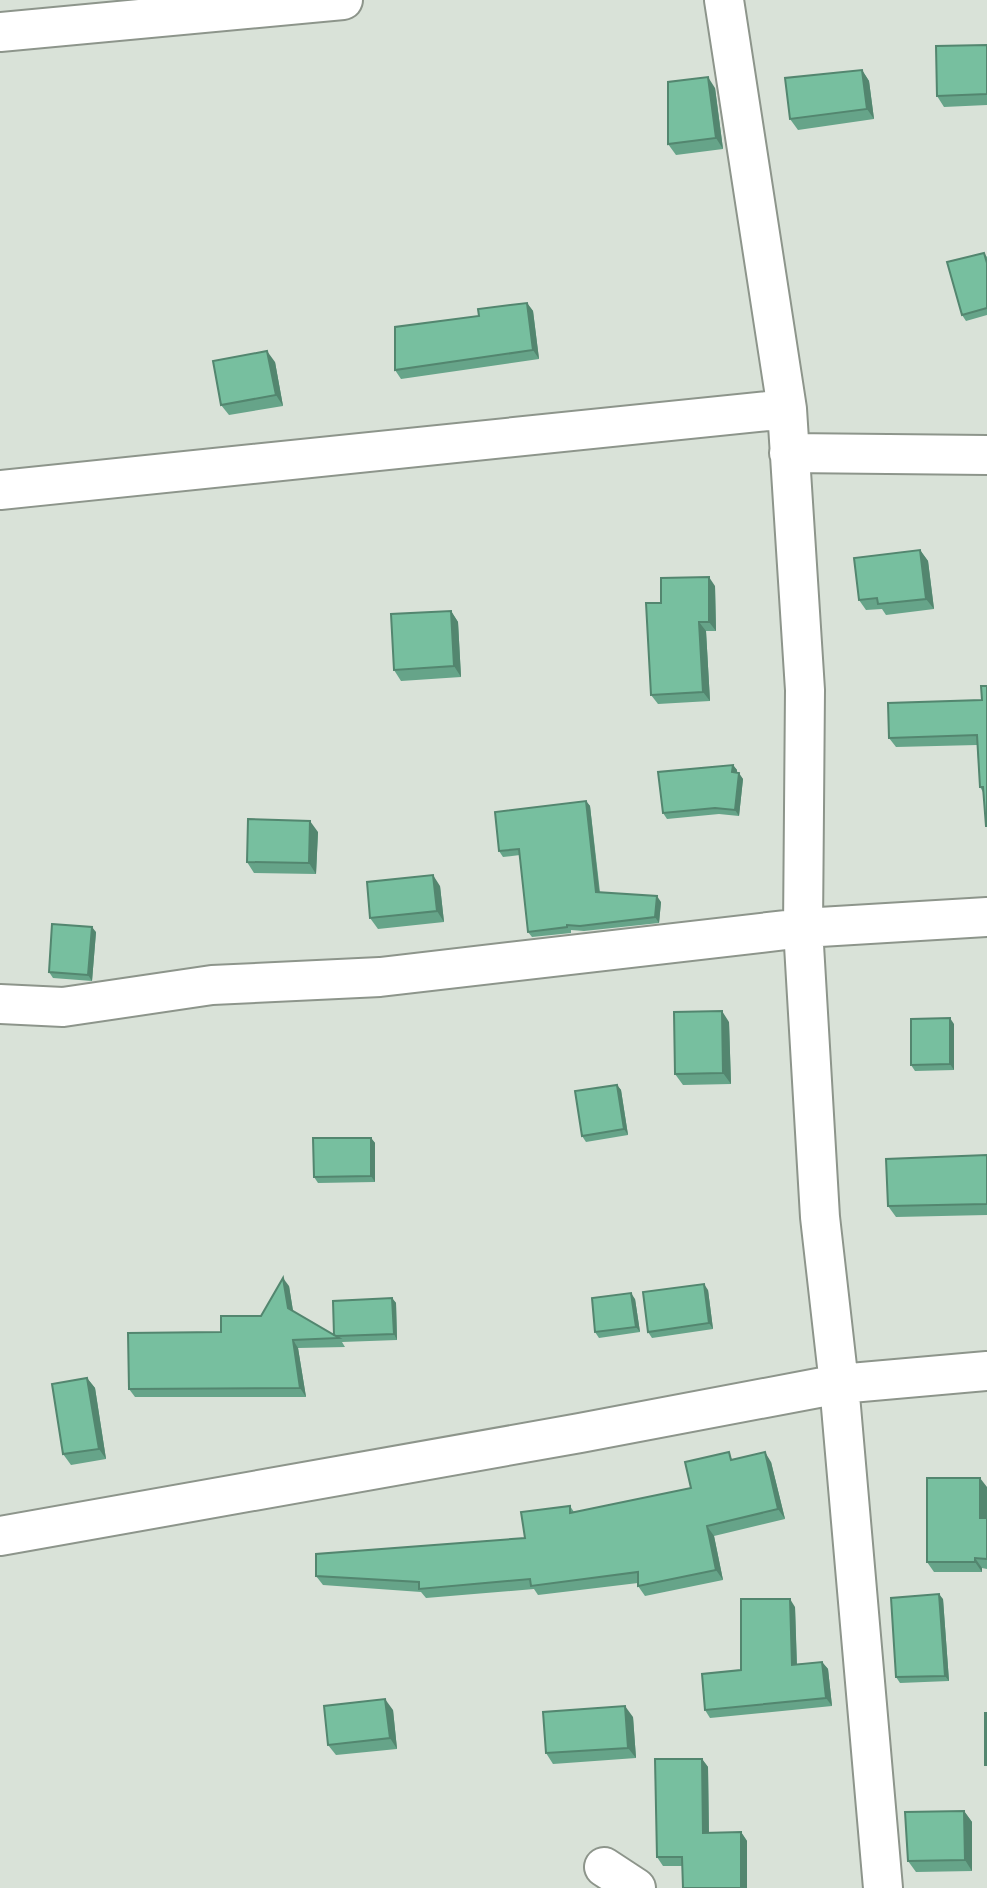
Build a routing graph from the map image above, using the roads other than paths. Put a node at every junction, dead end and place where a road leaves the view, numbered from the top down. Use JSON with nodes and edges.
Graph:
{"nodes":[{"id":1,"x":343,"y":0,"type":"edge"},
{"id":2,"x":724,"y":0,"type":"edge"},
{"id":3,"x":0,"y":32,"type":"edge"},
{"id":4,"x":787,"y":409,"type":"junction"},
{"id":5,"x":789,"y":453,"type":"junction"},
{"id":6,"x":987,"y":455,"type":"edge"},
{"id":7,"x":0,"y":490,"type":"edge"},
{"id":8,"x":987,"y":917,"type":"edge"},
{"id":9,"x":803,"y":928,"type":"junction"},
{"id":10,"x":0,"y":1004,"type":"edge"},
{"id":11,"x":987,"y":1371,"type":"edge"},
{"id":12,"x":839,"y":1384,"type":"junction"},
{"id":13,"x":0,"y":1536,"type":"edge"},
{"id":14,"x":604,"y":1867,"type":"dead end"},
{"id":15,"x":636,"y":1888,"type":"edge"},
{"id":16,"x":883,"y":1888,"type":"edge"}],
"edges":[{"from":1,"to":3,"type":"street"},
{"from":2,"to":4,"type":"street"},
{"from":4,"to":5,"type":"street"},
{"from":4,"to":7,"type":"street"},
{"from":5,"to":6,"type":"street"},
{"from":5,"to":9,"type":"street"},
{"from":8,"to":9,"type":"street"},
{"from":9,"to":10,"type":"street"},
{"from":9,"to":12,"type":"street"},
{"from":11,"to":12,"type":"street"},
{"from":12,"to":13,"type":"street"},
{"from":12,"to":16,"type":"street"},
{"from":14,"to":15,"type":"street"}]}
